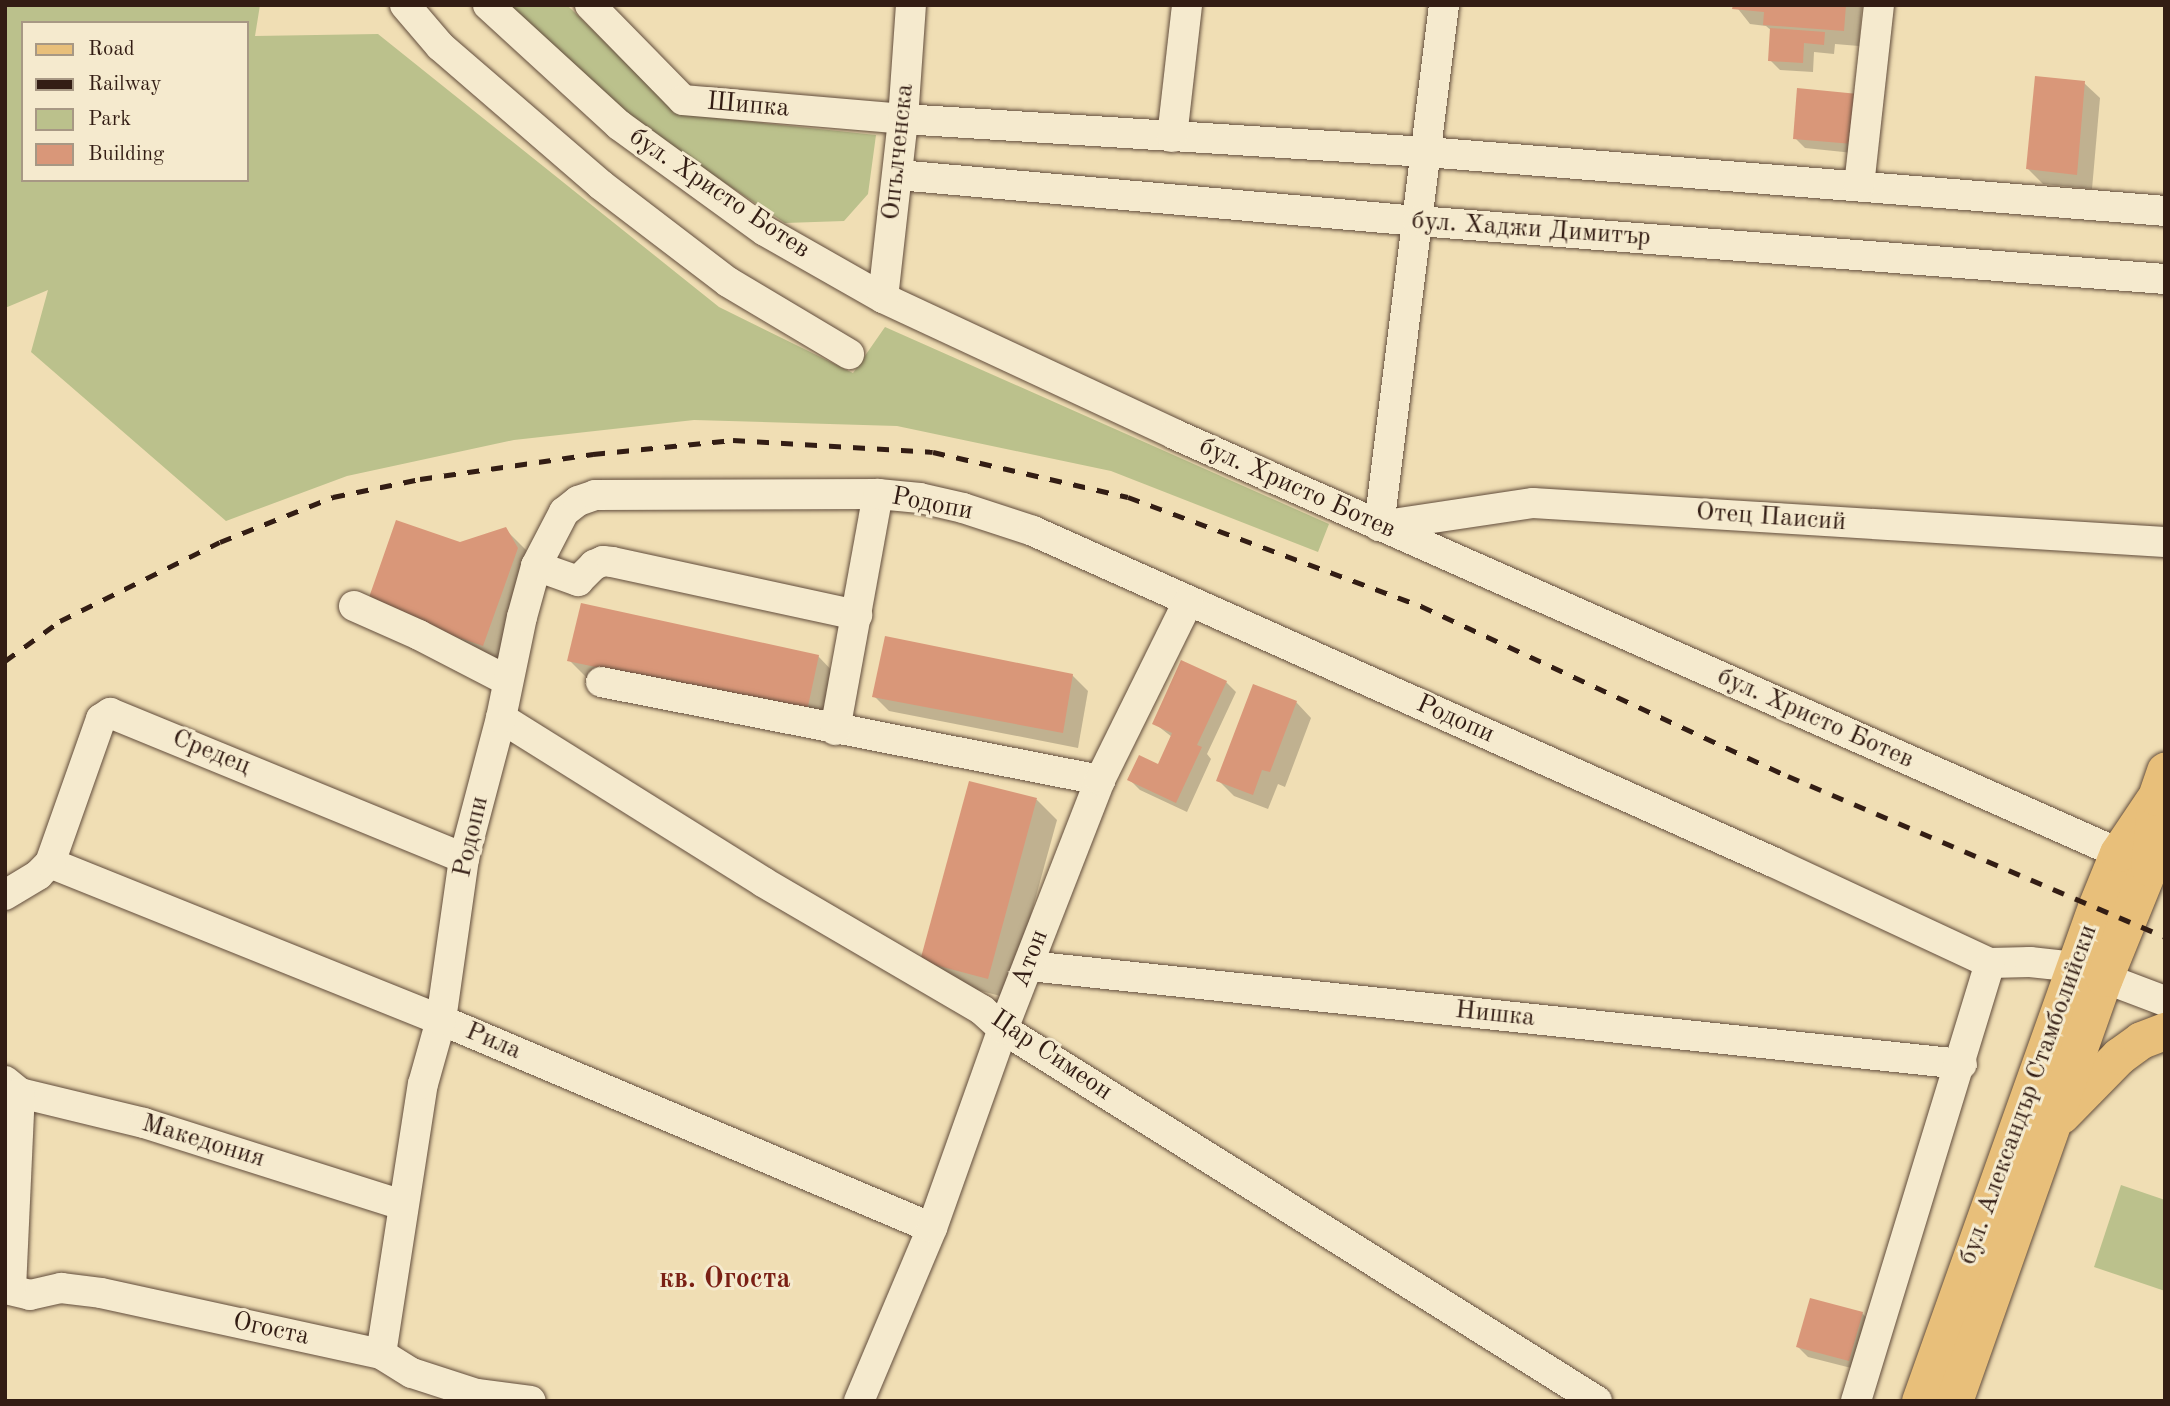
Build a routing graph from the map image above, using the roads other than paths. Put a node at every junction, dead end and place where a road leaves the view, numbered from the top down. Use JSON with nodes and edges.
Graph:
{"nodes":[{"id":1,"x":405,"y":5,"type":"edge"},
{"id":2,"x":488,"y":5,"type":"edge"},
{"id":3,"x":590,"y":5,"type":"edge"},
{"id":4,"x":911,"y":5,"type":"edge"},
{"id":5,"x":1187,"y":5,"type":"edge"},
{"id":6,"x":1444,"y":5,"type":"edge"},
{"id":7,"x":1879,"y":5,"type":"edge"},
{"id":8,"x":903,"y":119,"type":"junction"},
{"id":9,"x":1172,"y":137,"type":"junction"},
{"id":10,"x":1426,"y":152,"type":"junction"},
{"id":11,"x":898,"y":175,"type":"junction"},
{"id":12,"x":1859,"y":186,"type":"junction"},
{"id":13,"x":2165,"y":211,"type":"edge"},
{"id":14,"x":1418,"y":221,"type":"junction"},
{"id":15,"x":2165,"y":279,"type":"edge"},
{"id":16,"x":883,"y":299,"type":"junction"},
{"id":17,"x":849,"y":355,"type":"dead end"},
{"id":18,"x":878,"y":494,"type":"junction"},
{"id":19,"x":1379,"y":526,"type":"junction"},
{"id":20,"x":2165,"y":542,"type":"edge"},
{"id":21,"x":536,"y":566,"type":"junction"},
{"id":22,"x":1188,"y":601,"type":"junction"},
{"id":23,"x":354,"y":606,"type":"dead end"},
{"id":24,"x":857,"y":615,"type":"junction"},
{"id":25,"x":508,"y":681,"type":"junction"},
{"id":26,"x":601,"y":682,"type":"dead end"},
{"id":27,"x":501,"y":718,"type":"junction"},
{"id":28,"x":835,"y":730,"type":"junction"},
{"id":29,"x":1100,"y":780,"type":"junction"},
{"id":30,"x":2160,"y":784,"type":"edge"},
{"id":31,"x":464,"y":858,"type":"junction"},
{"id":32,"x":50,"y":863,"type":"junction"},
{"id":33,"x":2144,"y":865,"type":"edge"},
{"id":34,"x":5,"y":895,"type":"edge"},
{"id":35,"x":1990,"y":963,"type":"junction"},
{"id":36,"x":1028,"y":966,"type":"junction"},
{"id":37,"x":2090,"y":973,"type":"junction"},
{"id":38,"x":2165,"y":1002,"type":"edge"},
{"id":39,"x":440,"y":1020,"type":"junction"},
{"id":40,"x":1003,"y":1030,"type":"junction"},
{"id":41,"x":2165,"y":1031,"type":"edge"},
{"id":42,"x":1962,"y":1063,"type":"junction"},
{"id":43,"x":13,"y":1087,"type":"edge"},
{"id":44,"x":2051,"y":1125,"type":"junction"},
{"id":45,"x":402,"y":1205,"type":"junction"},
{"id":46,"x":932,"y":1228,"type":"junction"},
{"id":47,"x":8,"y":1289,"type":"edge"},
{"id":48,"x":381,"y":1354,"type":"junction"},
{"id":49,"x":531,"y":1401,"type":"edge"},
{"id":50,"x":859,"y":1401,"type":"edge"},
{"id":51,"x":1597,"y":1401,"type":"edge"},
{"id":52,"x":1856,"y":1401,"type":"edge"},
{"id":53,"x":1920,"y":1401,"type":"edge"},
{"id":54,"x":1954,"y":1401,"type":"edge"}],
"edges":[{"from":1,"to":17,"type":"street"},
{"from":2,"to":16,"type":"street","name":"бул. Христо Ботев"},
{"from":3,"to":8,"type":"street","name":"Шипка"},
{"from":4,"to":8,"type":"street","name":"Опълченска"},
{"from":5,"to":9,"type":"street"},
{"from":6,"to":10,"type":"street"},
{"from":7,"to":12,"type":"street"},
{"from":8,"to":9,"type":"street"},
{"from":8,"to":11,"type":"street","name":"Опълченска"},
{"from":9,"to":10,"type":"street"},
{"from":10,"to":12,"type":"street"},
{"from":10,"to":14,"type":"street"},
{"from":11,"to":14,"type":"street","name":"бул. Хаджи Димитър"},
{"from":11,"to":16,"type":"street","name":"Опълченска"},
{"from":12,"to":13,"type":"street"},
{"from":14,"to":15,"type":"street","name":"бул. Хаджи Димитър"},
{"from":14,"to":19,"type":"street"},
{"from":16,"to":19,"type":"street","name":"бул. Христо Ботев"},
{"from":18,"to":21,"type":"street","name":"Родопи"},
{"from":18,"to":22,"type":"street","name":"Родопи"},
{"from":18,"to":24,"type":"street"},
{"from":19,"to":20,"type":"street","name":"Отец Паисий"},
{"from":19,"to":33,"type":"street","name":"бул. Христо Ботев"},
{"from":21,"to":24,"type":"street"},
{"from":21,"to":25,"type":"street","name":"Родопи"},
{"from":22,"to":29,"type":"street","name":"Атон"},
{"from":22,"to":35,"type":"street","name":"Родопи"},
{"from":23,"to":25,"type":"street"},
{"from":24,"to":28,"type":"street"},
{"from":25,"to":27,"type":"street","name":"Родопи"},
{"from":26,"to":28,"type":"street"},
{"from":27,"to":31,"type":"street","name":"Родопи"},
{"from":27,"to":40,"type":"street","name":"Цар Симеон"},
{"from":28,"to":29,"type":"street"},
{"from":29,"to":36,"type":"street","name":"Атон"},
{"from":30,"to":33,"type":"main road","name":"бул. Александър Стамболийски"},
{"from":31,"to":32,"type":"street","name":"Средец"},
{"from":31,"to":39,"type":"street","name":"Родопи"},
{"from":32,"to":34,"type":"street"},
{"from":32,"to":39,"type":"street","name":"Рила"},
{"from":33,"to":37,"type":"main road","name":"бул. Александър Стамболийски"},
{"from":35,"to":37,"type":"street","name":"Родопи"},
{"from":35,"to":42,"type":"street"},
{"from":36,"to":40,"type":"street","name":"Атон"},
{"from":36,"to":42,"type":"street","name":"Нишка"},
{"from":37,"to":38,"type":"street","name":"Родопи"},
{"from":37,"to":44,"type":"main road","name":"бул. Александър Стамболийски"},
{"from":37,"to":53,"type":"main road","name":"бул. Александър Стамболийски"},
{"from":39,"to":45,"type":"street","name":"Родопи"},
{"from":39,"to":46,"type":"street","name":"Рила"},
{"from":40,"to":46,"type":"street","name":"Атон"},
{"from":40,"to":51,"type":"street","name":"Цар Симеон"},
{"from":41,"to":44,"type":"main road"},
{"from":42,"to":52,"type":"street"},
{"from":43,"to":45,"type":"street","name":"Македония"},
{"from":43,"to":47,"type":"street"},
{"from":44,"to":54,"type":"main road","name":"бул. Александър Стамболийски"},
{"from":45,"to":48,"type":"street","name":"Родопи"},
{"from":46,"to":50,"type":"street","name":"Атон"},
{"from":47,"to":48,"type":"street","name":"Огоста"},
{"from":48,"to":49,"type":"street","name":"Огоста"}]}
